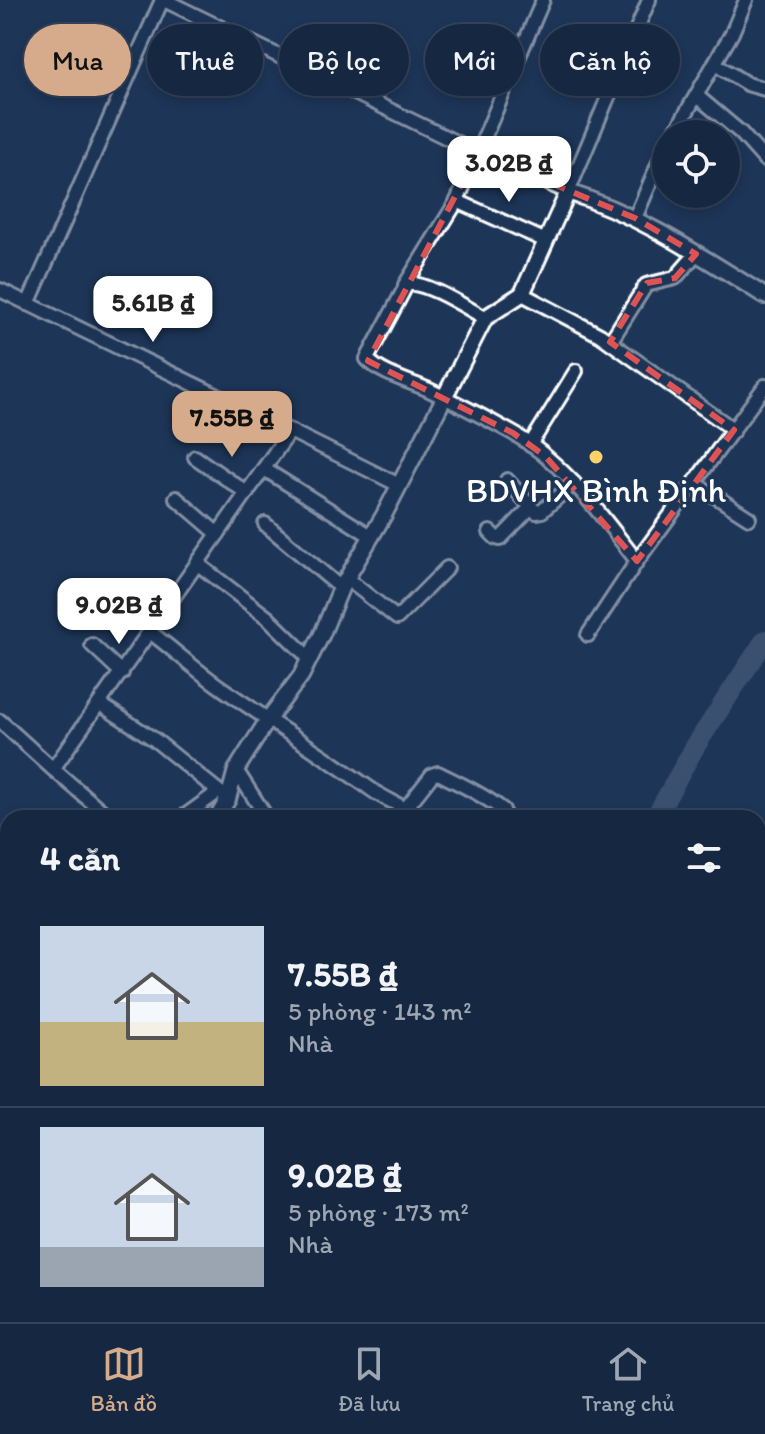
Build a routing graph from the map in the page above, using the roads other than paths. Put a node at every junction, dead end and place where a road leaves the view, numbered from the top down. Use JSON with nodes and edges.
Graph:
{"nodes":[{"id":1,"x":163,"y":0,"type":"edge"},
{"id":2,"x":543,"y":0,"type":"edge"},
{"id":3,"x":649,"y":0,"type":"edge"},
{"id":4,"x":746,"y":0,"type":"edge"},
{"id":5,"x":715,"y":64,"type":"junction"},
{"id":6,"x":765,"y":89,"type":"edge"},
{"id":7,"x":697,"y":96,"type":"junction"},
{"id":8,"x":682,"y":120,"type":"edge"},
{"id":9,"x":478,"y":153,"type":"junction"},
{"id":10,"x":765,"y":160,"type":"edge"},
{"id":11,"x":652,"y":179,"type":"edge"},
{"id":12,"x":568,"y":192,"type":"junction"},
{"id":13,"x":457,"y":201,"type":"junction"},
{"id":14,"x":635,"y":218,"type":"junction"},
{"id":15,"x":546,"y":241,"type":"junction"},
{"id":16,"x":696,"y":254,"type":"junction"},
{"id":17,"x":405,"y":285,"type":"junction"},
{"id":18,"x":0,"y":290,"type":"edge"},
{"id":19,"x":522,"y":294,"type":"junction"},
{"id":20,"x":765,"y":296,"type":"edge"},
{"id":21,"x":28,"y":304,"type":"junction"},
{"id":22,"x":485,"y":318,"type":"junction"},
{"id":23,"x":610,"y":342,"type":"junction"},
{"id":24,"x":576,"y":371,"type":"dead end"},
{"id":25,"x":765,"y":386,"type":"edge"},
{"id":26,"x":444,"y":397,"type":"junction"},
{"id":27,"x":734,"y":430,"type":"junction"},
{"id":28,"x":290,"y":431,"type":"junction"},
{"id":29,"x":530,"y":445,"type":"junction"},
{"id":30,"x":195,"y":457,"type":"dead end"},
{"id":31,"x":264,"y":469,"type":"junction"},
{"id":32,"x":507,"y":480,"type":"dead end"},
{"id":33,"x":574,"y":483,"type":"junction"},
{"id":34,"x":696,"y":484,"type":"junction"},
{"id":35,"x":399,"y":485,"type":"junction"},
{"id":36,"x":247,"y":493,"type":"junction"},
{"id":37,"x":176,"y":498,"type":"dead end"},
{"id":38,"x":531,"y":507,"type":"junction"},
{"id":39,"x":749,"y":518,"type":"dead end"},
{"id":40,"x":265,"y":524,"type":"dead end"},
{"id":41,"x":490,"y":532,"type":"dead end"},
{"id":42,"x":218,"y":534,"type":"junction"},
{"id":43,"x":371,"y":536,"type":"junction"},
{"id":44,"x":637,"y":561,"type":"junction"},
{"id":45,"x":198,"y":564,"type":"junction"},
{"id":46,"x":447,"y":568,"type":"dead end"},
{"id":47,"x":344,"y":583,"type":"junction"},
{"id":48,"x":105,"y":588,"type":"dead end"},
{"id":49,"x":153,"y":628,"type":"junction"},
{"id":50,"x":588,"y":635,"type":"dead end"},
{"id":51,"x":92,"y":645,"type":"dead end"},
{"id":52,"x":310,"y":659,"type":"junction"},
{"id":53,"x":122,"y":673,"type":"junction"},
{"id":54,"x":100,"y":704,"type":"junction"},
{"id":55,"x":269,"y":718,"type":"junction"},
{"id":56,"x":0,"y":721,"type":"edge"},
{"id":57,"x":53,"y":769,"type":"junction"},
{"id":58,"x":236,"y":770,"type":"junction"},
{"id":59,"x":223,"y":796,"type":"junction"},
{"id":60,"x":406,"y":808,"type":"junction"},
{"id":61,"x":101,"y":810,"type":"edge"},
{"id":62,"x":197,"y":810,"type":"edge"},
{"id":63,"x":219,"y":810,"type":"edge"},
{"id":64,"x":262,"y":810,"type":"edge"},
{"id":65,"x":409,"y":810,"type":"edge"},
{"id":66,"x":503,"y":810,"type":"dead end"}],
"edges":[{"from":1,"to":9,"type":"street"},
{"from":1,"to":21,"type":"street"},
{"from":2,"to":9,"type":"street"},
{"from":3,"to":12,"type":"street"},
{"from":4,"to":5,"type":"street"},
{"from":5,"to":6,"type":"street"},
{"from":5,"to":7,"type":"street"},
{"from":7,"to":8,"type":"street"},
{"from":7,"to":10,"type":"street"},
{"from":9,"to":12,"type":"street"},
{"from":9,"to":13,"type":"street"},
{"from":11,"to":14,"type":"street"},
{"from":12,"to":14,"type":"street"},
{"from":12,"to":15,"type":"street"},
{"from":13,"to":15,"type":"street"},
{"from":13,"to":17,"type":"street"},
{"from":14,"to":16,"type":"street"},
{"from":15,"to":19,"type":"street"},
{"from":16,"to":20,"type":"street"},
{"from":16,"to":23,"type":"street"},
{"from":17,"to":22,"type":"street"},
{"from":17,"to":26,"type":"street"},
{"from":18,"to":21,"type":"street"},
{"from":19,"to":22,"type":"street"},
{"from":19,"to":23,"type":"street"},
{"from":21,"to":28,"type":"street"},
{"from":22,"to":26,"type":"street"},
{"from":23,"to":27,"type":"street"},
{"from":24,"to":29,"type":"street"},
{"from":25,"to":27,"type":"street"},
{"from":26,"to":29,"type":"street"},
{"from":26,"to":35,"type":"street"},
{"from":27,"to":34,"type":"street"},
{"from":28,"to":31,"type":"street"},
{"from":28,"to":35,"type":"street"},
{"from":29,"to":33,"type":"street"},
{"from":30,"to":36,"type":"street"},
{"from":31,"to":36,"type":"street"},
{"from":31,"to":43,"type":"street"},
{"from":32,"to":38,"type":"street"},
{"from":33,"to":38,"type":"street"},
{"from":33,"to":44,"type":"street"},
{"from":34,"to":39,"type":"street"},
{"from":34,"to":44,"type":"street"},
{"from":35,"to":43,"type":"street"},
{"from":36,"to":42,"type":"street"},
{"from":37,"to":42,"type":"street"},
{"from":38,"to":41,"type":"street"},
{"from":40,"to":47,"type":"street"},
{"from":42,"to":45,"type":"street"},
{"from":43,"to":47,"type":"street"},
{"from":44,"to":50,"type":"street"},
{"from":45,"to":49,"type":"street"},
{"from":45,"to":52,"type":"street"},
{"from":46,"to":47,"type":"street"},
{"from":47,"to":52,"type":"street"},
{"from":48,"to":49,"type":"street"},
{"from":49,"to":53,"type":"street"},
{"from":49,"to":55,"type":"street"},
{"from":51,"to":53,"type":"street"},
{"from":52,"to":55,"type":"street"},
{"from":53,"to":54,"type":"street"},
{"from":54,"to":57,"type":"street"},
{"from":54,"to":59,"type":"street"},
{"from":55,"to":58,"type":"street"},
{"from":55,"to":60,"type":"street"},
{"from":56,"to":57,"type":"street"},
{"from":57,"to":61,"type":"street"},
{"from":58,"to":59,"type":"street"},
{"from":58,"to":64,"type":"street"},
{"from":59,"to":62,"type":"street"},
{"from":59,"to":63,"type":"street"},
{"from":60,"to":65,"type":"street"},
{"from":60,"to":66,"type":"street"}]}
